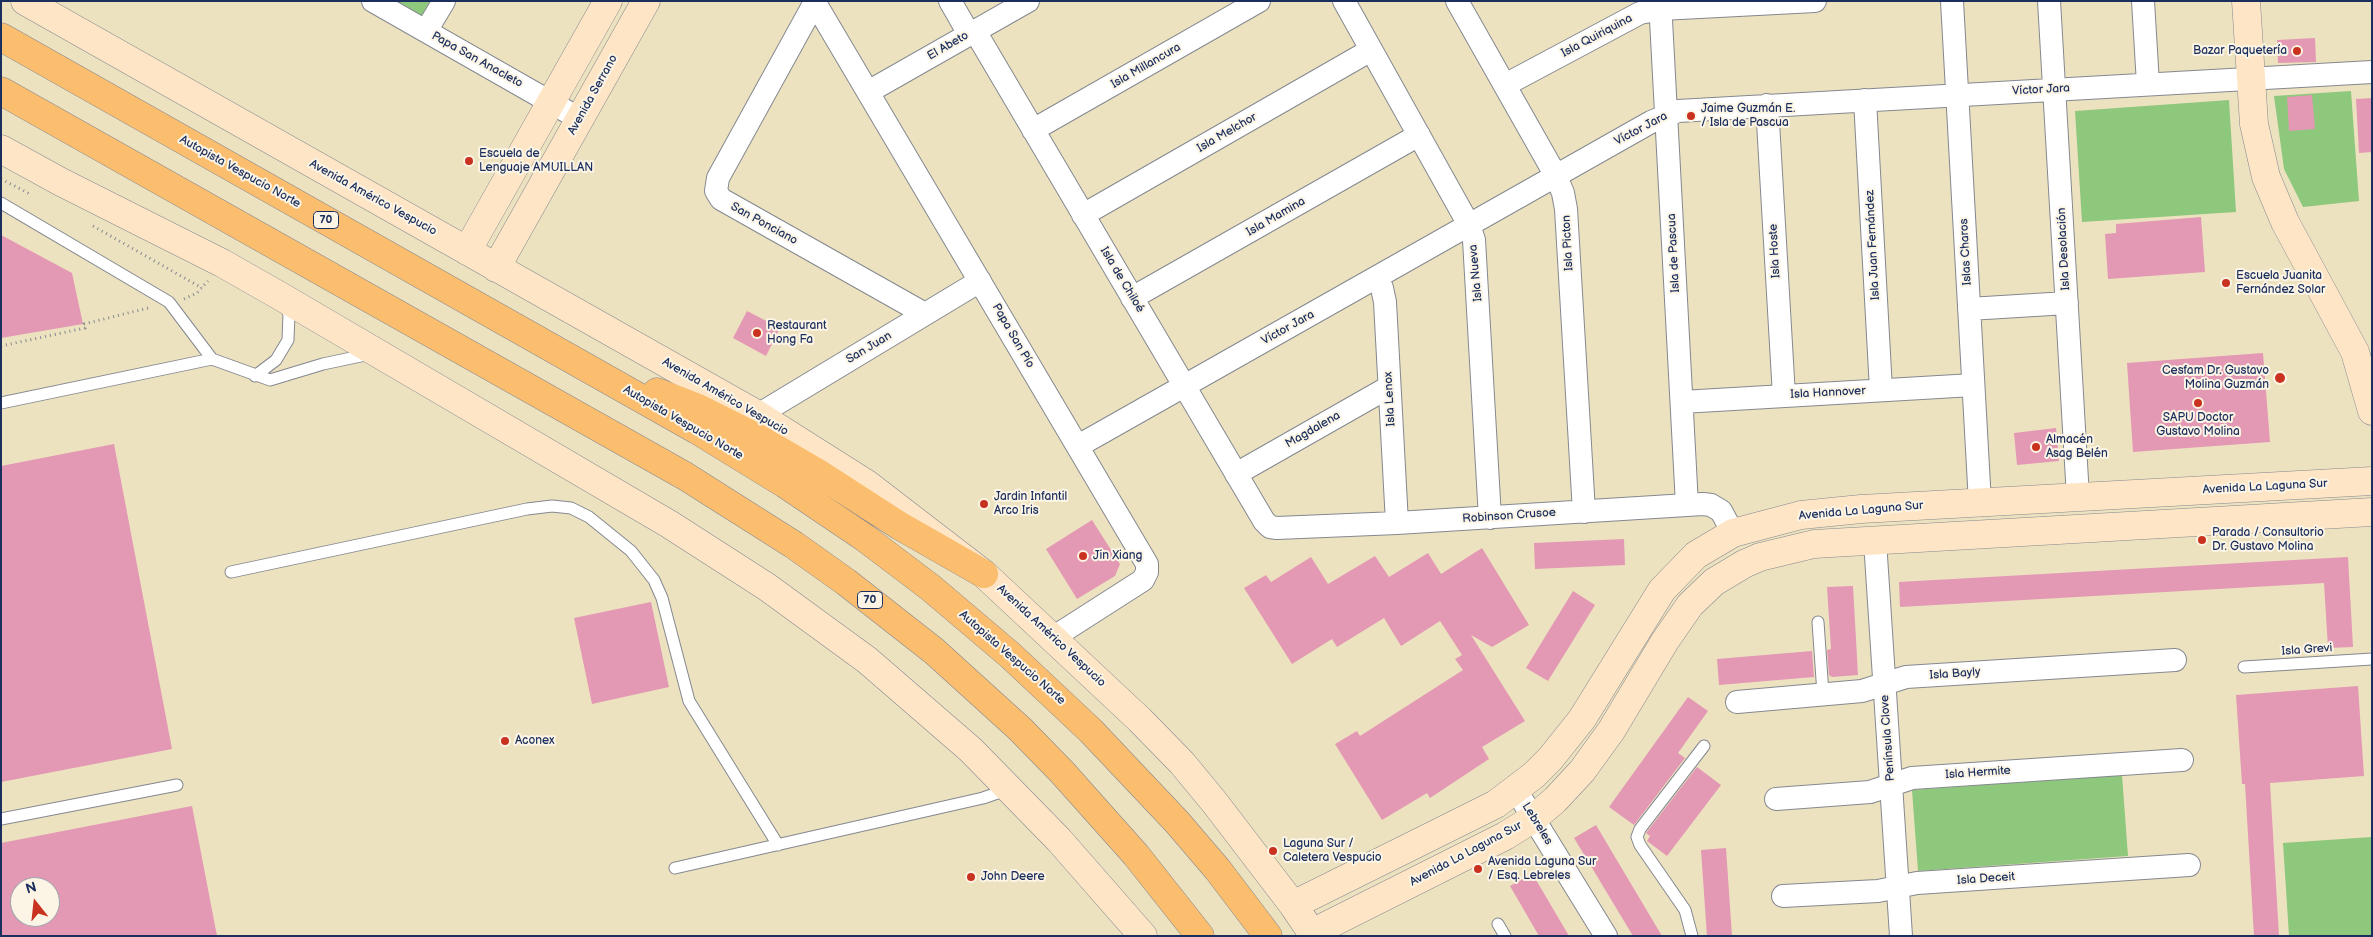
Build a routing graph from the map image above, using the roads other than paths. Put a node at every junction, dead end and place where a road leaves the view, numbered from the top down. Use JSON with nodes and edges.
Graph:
{"nodes":[{"id":1,"x":25,"y":1,"type":"edge"},
{"id":2,"x":373,"y":1,"type":"edge"},
{"id":3,"x":444,"y":1,"type":"edge"},
{"id":4,"x":608,"y":1,"type":"edge"},
{"id":5,"x":646,"y":1,"type":"edge"},
{"id":6,"x":950,"y":1,"type":"edge"},
{"id":7,"x":1028,"y":1,"type":"edge"},
{"id":8,"x":1259,"y":1,"type":"edge"},
{"id":9,"x":1344,"y":1,"type":"edge"},
{"id":10,"x":1457,"y":1,"type":"edge"},
{"id":11,"x":1815,"y":1,"type":"edge"},
{"id":12,"x":1952,"y":1,"type":"edge"},
{"id":13,"x":2049,"y":1,"type":"edge"},
{"id":14,"x":2143,"y":1,"type":"edge"},
{"id":15,"x":2246,"y":1,"type":"edge"},
{"id":16,"x":815,"y":2,"type":"edge"},
{"id":17,"x":1763,"y":3,"type":"edge"},
{"id":18,"x":1660,"y":5,"type":"edge"},
{"id":19,"x":426,"y":31,"type":"junction"},
{"id":20,"x":972,"y":33,"type":"junction"},
{"id":21,"x":1,"y":38,"type":"edge"},
{"id":22,"x":1371,"y":50,"type":"junction"},
{"id":23,"x":2372,"y":72,"type":"edge"},
{"id":24,"x":2250,"y":78,"type":"junction"},
{"id":25,"x":2148,"y":84,"type":"junction"},
{"id":26,"x":1505,"y":85,"type":"junction"},
{"id":27,"x":2054,"y":90,"type":"junction"},
{"id":28,"x":1,"y":91,"type":"edge"},
{"id":29,"x":868,"y":92,"type":"junction"},
{"id":30,"x":1957,"y":95,"type":"junction"},
{"id":31,"x":1865,"y":100,"type":"junction"},
{"id":32,"x":552,"y":103,"type":"junction"},
{"id":33,"x":1767,"y":105,"type":"junction"},
{"id":34,"x":1666,"y":115,"type":"junction"},
{"id":35,"x":580,"y":119,"type":"junction"},
{"id":36,"x":1033,"y":130,"type":"junction"},
{"id":37,"x":1419,"y":135,"type":"junction"},
{"id":38,"x":1,"y":149,"type":"edge"},
{"id":39,"x":1556,"y":176,"type":"junction"},
{"id":40,"x":1,"y":203,"type":"edge"},
{"id":41,"x":1084,"y":215,"type":"junction"},
{"id":42,"x":1469,"y":225,"type":"junction"},
{"id":43,"x":467,"y":251,"type":"junction"},
{"id":44,"x":496,"y":268,"type":"junction"},
{"id":45,"x":1376,"y":278,"type":"junction"},
{"id":46,"x":980,"y":281,"type":"junction"},
{"id":47,"x":280,"y":296,"type":"junction"},
{"id":48,"x":1132,"y":298,"type":"junction"},
{"id":49,"x":2067,"y":303,"type":"junction"},
{"id":50,"x":1969,"y":309,"type":"junction"},
{"id":51,"x":925,"y":314,"type":"junction"},
{"id":52,"x":374,"y":353,"type":"junction"},
{"id":53,"x":212,"y":359,"type":"junction"},
{"id":54,"x":255,"y":376,"type":"junction"},
{"id":55,"x":602,"y":376,"type":"junction"},
{"id":56,"x":1973,"y":385,"type":"junction"},
{"id":57,"x":1184,"y":386,"type":"junction"},
{"id":58,"x":1389,"y":387,"type":"junction"},
{"id":59,"x":1881,"y":390,"type":"junction"},
{"id":60,"x":1784,"y":396,"type":"junction"},
{"id":61,"x":1682,"y":402,"type":"junction"},
{"id":62,"x":1,"y":403,"type":"edge"},
{"id":63,"x":2372,"y":411,"type":"edge"},
{"id":64,"x":758,"y":415,"type":"junction"},
{"id":65,"x":1078,"y":446,"type":"junction"},
{"id":66,"x":1236,"y":474,"type":"junction"},
{"id":67,"x":2372,"y":480,"type":"edge"},
{"id":68,"x":2078,"y":497,"type":"junction"},
{"id":69,"x":1980,"y":502,"type":"junction"},
{"id":70,"x":1687,"y":505,"type":"junction"},
{"id":71,"x":1584,"y":512,"type":"junction"},
{"id":72,"x":2372,"y":512,"type":"edge"},
{"id":73,"x":1490,"y":518,"type":"junction"},
{"id":74,"x":1397,"y":523,"type":"junction"},
{"id":75,"x":1270,"y":527,"type":"joint"},
{"id":76,"x":1733,"y":533,"type":"junction"},
{"id":77,"x":1875,"y":541,"type":"junction"},
{"id":78,"x":231,"y":572,"type":"dead end"},
{"id":79,"x":984,"y":574,"type":"junction"},
{"id":80,"x":1818,"y":622,"type":"dead end"},
{"id":81,"x":1054,"y":637,"type":"junction"},
{"id":82,"x":2372,"y":659,"type":"edge"},
{"id":83,"x":2175,"y":660,"type":"dead end"},
{"id":84,"x":2244,"y":667,"type":"dead end"},
{"id":85,"x":1884,"y":684,"type":"junction"},
{"id":86,"x":1824,"y":694,"type":"junction"},
{"id":87,"x":1737,"y":702,"type":"dead end"},
{"id":88,"x":1704,"y":746,"type":"dead end"},
{"id":89,"x":2182,"y":760,"type":"dead end"},
{"id":90,"x":177,"y":785,"type":"dead end"},
{"id":91,"x":1891,"y":785,"type":"junction"},
{"id":92,"x":1010,"y":789,"type":"junction"},
{"id":93,"x":1516,"y":790,"type":"junction"},
{"id":94,"x":1776,"y":799,"type":"dead end"},
{"id":95,"x":1534,"y":818,"type":"junction"},
{"id":96,"x":1,"y":819,"type":"edge"},
{"id":97,"x":778,"y":845,"type":"junction"},
{"id":98,"x":2189,"y":865,"type":"dead end"},
{"id":99,"x":675,"y":868,"type":"dead end"},
{"id":100,"x":1898,"y":887,"type":"junction"},
{"id":101,"x":1783,"y":896,"type":"dead end"},
{"id":102,"x":1293,"y":905,"type":"junction"},
{"id":103,"x":1498,"y":924,"type":"dead end"},
{"id":104,"x":1313,"y":934,"type":"edge"},
{"id":105,"x":1143,"y":936,"type":"edge"},
{"id":106,"x":1200,"y":936,"type":"edge"},
{"id":107,"x":1268,"y":936,"type":"edge"},
{"id":108,"x":1505,"y":936,"type":"edge"},
{"id":109,"x":1606,"y":936,"type":"edge"},
{"id":110,"x":1692,"y":936,"type":"edge"},
{"id":111,"x":1902,"y":936,"type":"edge"}],
"edges":[{"from":1,"to":43,"type":"street","name":"Avenida Américo Vespucio"},
{"from":2,"to":19,"type":"street","name":"Papa San Anacleto"},
{"from":3,"to":19,"type":"street"},
{"from":4,"to":32,"type":"street"},
{"from":5,"to":35,"type":"street","name":"Avenida Serrano"},
{"from":6,"to":20,"type":"street","name":"Isla de Chiloé"},
{"from":7,"to":20,"type":"street","name":"El Abeto"},
{"from":8,"to":36,"type":"street","name":"Isla Millancura"},
{"from":9,"to":22,"type":"street","name":"Isla Nueva"},
{"from":10,"to":26,"type":"street","name":"Isla Picton"},
{"from":11,"to":17,"type":"street","name":"Isla Quiriquina"},
{"from":12,"to":30,"type":"street","name":"Islas Charos"},
{"from":13,"to":27,"type":"street","name":"Isla Desolación"},
{"from":14,"to":25,"type":"street"},
{"from":15,"to":24,"type":"street"},
{"from":16,"to":29,"type":"street","name":"Papa San Pío"},
{"from":16,"to":51,"type":"street","name":"San Ponciano"},
{"from":17,"to":18,"type":"street","name":"Isla Quiriquina"},
{"from":18,"to":26,"type":"street","name":"Isla Quiriquina"},
{"from":18,"to":34,"type":"street","name":"Isla de Pascua"},
{"from":19,"to":32,"type":"street","name":"Papa San Anacleto"},
{"from":20,"to":29,"type":"street","name":"El Abeto"},
{"from":20,"to":36,"type":"street","name":"Isla de Chiloé"},
{"from":21,"to":55,"type":"highway","name":"Autopista Vespucio Norte","number":"70"},
{"from":22,"to":37,"type":"street","name":"Isla Nueva"},
{"from":22,"to":41,"type":"street","name":"Isla Melchor"},
{"from":23,"to":24,"type":"street","name":"Víctor Jara"},
{"from":24,"to":25,"type":"street","name":"Víctor Jara"},
{"from":24,"to":63,"type":"street"},
{"from":25,"to":27,"type":"street","name":"Víctor Jara"},
{"from":26,"to":39,"type":"street","name":"Isla Picton"},
{"from":27,"to":30,"type":"street","name":"Víctor Jara"},
{"from":27,"to":49,"type":"street","name":"Isla Desolación"},
{"from":28,"to":106,"type":"highway","number":"70"},
{"from":29,"to":46,"type":"street","name":"Papa San Pío"},
{"from":30,"to":31,"type":"street","name":"Víctor Jara"},
{"from":30,"to":50,"type":"street","name":"Islas Charos"},
{"from":31,"to":33,"type":"street","name":"Víctor Jara"},
{"from":31,"to":59,"type":"street","name":"Isla Juan Fernández"},
{"from":32,"to":35,"type":"street","name":"Papa San Anacleto"},
{"from":32,"to":43,"type":"street"},
{"from":33,"to":34,"type":"street","name":"Víctor Jara"},
{"from":33,"to":60,"type":"street","name":"Isla Hoste"},
{"from":34,"to":39,"type":"street","name":"Víctor Jara"},
{"from":34,"to":61,"type":"street","name":"Isla de Pascua"},
{"from":35,"to":44,"type":"street","name":"Avenida Serrano"},
{"from":36,"to":41,"type":"street","name":"Isla de Chiloé"},
{"from":37,"to":42,"type":"street","name":"Isla Nueva"},
{"from":37,"to":48,"type":"street","name":"Isla Mamina"},
{"from":38,"to":47,"type":"street"},
{"from":39,"to":42,"type":"street","name":"Víctor Jara"},
{"from":39,"to":71,"type":"street","name":"Isla Picton"},
{"from":40,"to":53,"type":"lane"},
{"from":41,"to":48,"type":"street","name":"Isla de Chiloé"},
{"from":42,"to":45,"type":"street","name":"Víctor Jara"},
{"from":42,"to":73,"type":"street","name":"Isla Nueva"},
{"from":43,"to":44,"type":"street","name":"Avenida Américo Vespucio"},
{"from":44,"to":64,"type":"street","name":"Avenida Américo Vespucio"},
{"from":45,"to":57,"type":"street","name":"Víctor Jara"},
{"from":45,"to":58,"type":"street","name":"Isla Lenox"},
{"from":46,"to":51,"type":"street","name":"San Juan"},
{"from":46,"to":65,"type":"street","name":"Papa San Pío"},
{"from":47,"to":52,"type":"street"},
{"from":47,"to":54,"type":"lane"},
{"from":48,"to":57,"type":"street","name":"Isla de Chiloé"},
{"from":49,"to":50,"type":"street"},
{"from":49,"to":68,"type":"street","name":"Isla Desolación"},
{"from":50,"to":56,"type":"street","name":"Islas Charos"},
{"from":51,"to":64,"type":"street","name":"San Juan"},
{"from":52,"to":54,"type":"lane"},
{"from":52,"to":92,"type":"street"},
{"from":53,"to":54,"type":"lane"},
{"from":53,"to":62,"type":"lane"},
{"from":55,"to":79,"type":"highway"},
{"from":55,"to":107,"type":"highway","name":"Autopista Vespucio Norte","number":"70"},
{"from":56,"to":59,"type":"street","name":"Isla Hannover"},
{"from":56,"to":69,"type":"street","name":"Islas Charos"},
{"from":57,"to":65,"type":"street","name":"Víctor Jara"},
{"from":57,"to":66,"type":"street","name":"Isla de Chiloé"},
{"from":58,"to":66,"type":"street","name":"Magdalena"},
{"from":58,"to":74,"type":"street","name":"Isla Lenox"},
{"from":59,"to":60,"type":"street","name":"Isla Hannover"},
{"from":60,"to":61,"type":"street","name":"Isla Hannover"},
{"from":61,"to":70,"type":"street","name":"Isla de Pascua"},
{"from":64,"to":79,"type":"street","name":"Avenida Américo Vespucio"},
{"from":65,"to":81,"type":"street","name":"Papa San Pío"},
{"from":66,"to":75,"type":"street","name":"Isla de Chiloé"},
{"from":67,"to":68,"type":"street","name":"Avenida La Laguna Sur"},
{"from":68,"to":69,"type":"street","name":"Avenida La Laguna Sur"},
{"from":69,"to":76,"type":"street","name":"Avenida La Laguna Sur"},
{"from":70,"to":71,"type":"street","name":"Robinson Crusoe"},
{"from":70,"to":76,"type":"street","name":"Robinson Crusoe"},
{"from":71,"to":73,"type":"street","name":"Robinson Crusoe"},
{"from":72,"to":77,"type":"street","name":"Avenida La Laguna Sur"},
{"from":73,"to":74,"type":"street","name":"Robinson Crusoe"},
{"from":74,"to":75,"type":"street","name":"Robinson Crusoe"},
{"from":76,"to":93,"type":"street","name":"Avenida La Laguna Sur"},
{"from":77,"to":85,"type":"street","name":"Península Clove"},
{"from":77,"to":95,"type":"street","name":"Avenida La Laguna Sur"},
{"from":78,"to":97,"type":"lane"},
{"from":79,"to":81,"type":"street","name":"Avenida Américo Vespucio"},
{"from":80,"to":86,"type":"lane"},
{"from":81,"to":102,"type":"street","name":"Avenida Américo Vespucio"},
{"from":82,"to":84,"type":"lane","name":"Isla Grevi"},
{"from":83,"to":85,"type":"street","name":"Isla Bayly"},
{"from":85,"to":86,"type":"street","name":"Isla Bayly"},
{"from":85,"to":91,"type":"street","name":"Península Clove"},
{"from":86,"to":87,"type":"street","name":"Isla Bayly"},
{"from":88,"to":110,"type":"lane"},
{"from":89,"to":91,"type":"street","name":"Isla Hermite"},
{"from":90,"to":96,"type":"lane"},
{"from":91,"to":94,"type":"street","name":"Isla Hermite"},
{"from":91,"to":100,"type":"street","name":"Península Clove"},
{"from":92,"to":97,"type":"lane"},
{"from":92,"to":105,"type":"street"},
{"from":93,"to":95,"type":"street","name":"Lebreles"},
{"from":93,"to":102,"type":"street","name":"Avenida La Laguna Sur"},
{"from":95,"to":104,"type":"street","name":"Avenida La Laguna Sur"},
{"from":95,"to":109,"type":"street","name":"Lebreles"},
{"from":97,"to":99,"type":"lane"},
{"from":98,"to":100,"type":"street","name":"Isla Deceit"},
{"from":100,"to":101,"type":"street","name":"Isla Deceit"},
{"from":100,"to":111,"type":"street","name":"Península Clove"},
{"from":102,"to":104,"type":"street","name":"Avenida Américo Vespucio"},
{"from":103,"to":108,"type":"lane"}]}
